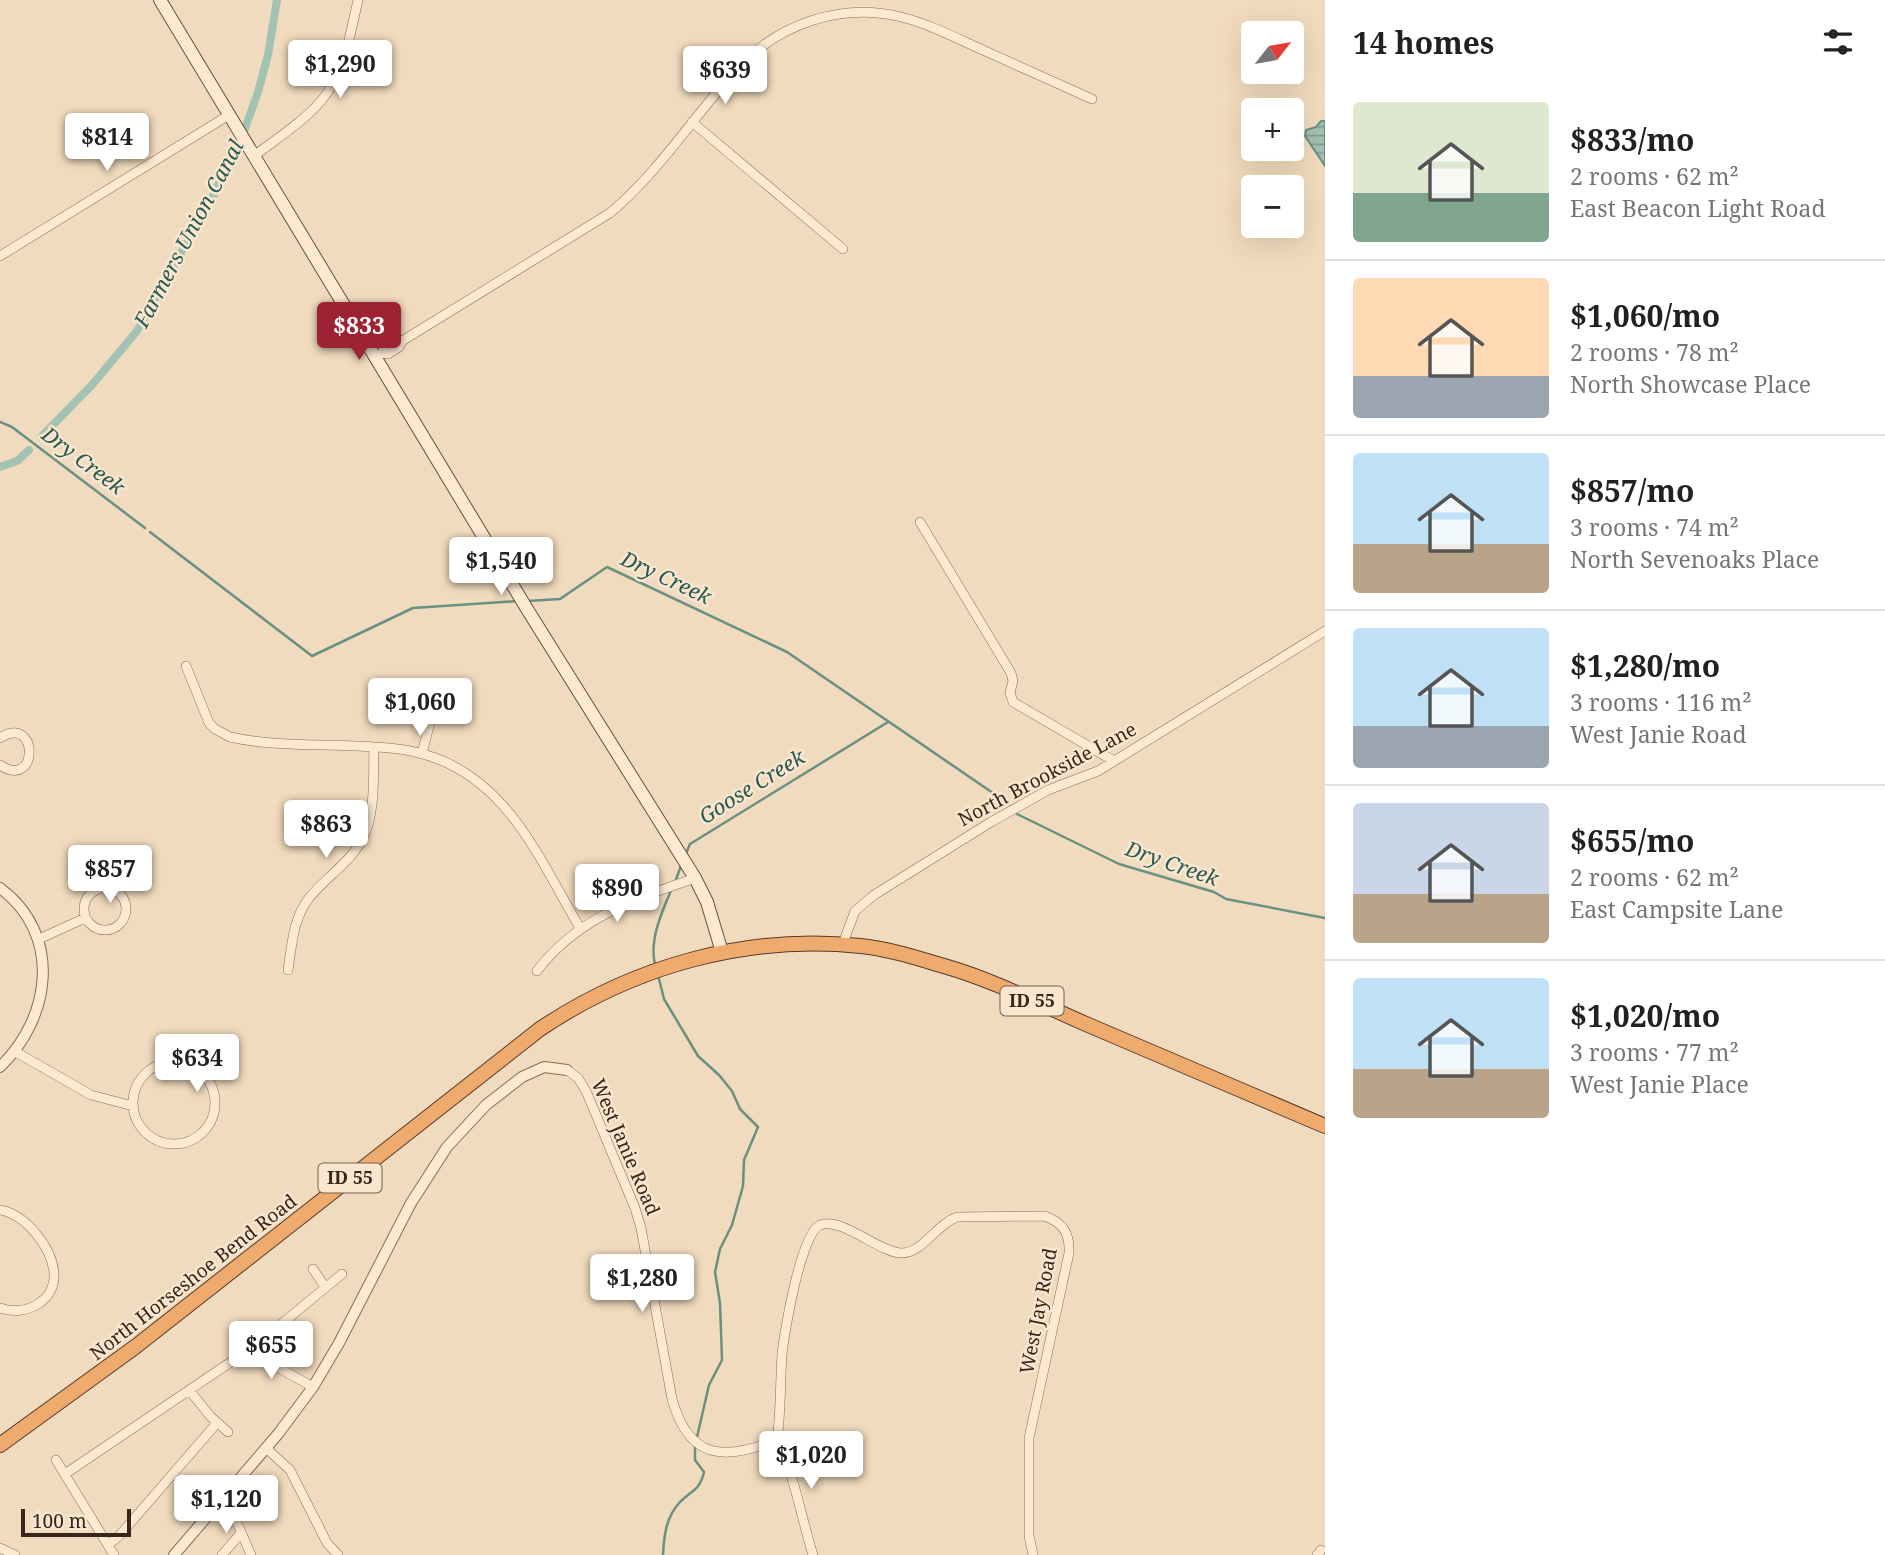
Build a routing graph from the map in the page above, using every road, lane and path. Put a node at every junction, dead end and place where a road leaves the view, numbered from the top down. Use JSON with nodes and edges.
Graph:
{"nodes":[{"id":1,"x":160,"y":0,"type":"edge"},
{"id":2,"x":358,"y":0,"type":"edge"},
{"id":3,"x":1092,"y":99,"type":"dead end"},
{"id":4,"x":232,"y":120,"type":"junction"},
{"id":5,"x":692,"y":122,"type":"junction"},
{"id":6,"x":254,"y":156,"type":"junction"},
{"id":7,"x":844,"y":249,"type":"dead end"},
{"id":8,"x":0,"y":256,"type":"edge"},
{"id":9,"x":379,"y":355,"type":"junction"},
{"id":10,"x":920,"y":522,"type":"dead end"},
{"id":11,"x":1325,"y":631,"type":"edge"},
{"id":12,"x":186,"y":666,"type":"dead end"},
{"id":13,"x":440,"y":684,"type":"dead end"},
{"id":14,"x":0,"y":738,"type":"edge"},
{"id":15,"x":374,"y":747,"type":"junction"},
{"id":16,"x":422,"y":753,"type":"junction"},
{"id":17,"x":1114,"y":761,"type":"junction"},
{"id":18,"x":0,"y":765,"type":"edge"},
{"id":19,"x":695,"y":878,"type":"junction"},
{"id":20,"x":0,"y":888,"type":"edge"},
{"id":21,"x":85,"y":918,"type":"junction"},
{"id":22,"x":580,"y":928,"type":"junction"},
{"id":23,"x":39,"y":939,"type":"junction"},
{"id":24,"x":842,"y":946,"type":"junction"},
{"id":25,"x":722,"y":952,"type":"junction"},
{"id":26,"x":288,"y":970,"type":"dead end"},
{"id":27,"x":537,"y":971,"type":"dead end"},
{"id":28,"x":14,"y":1051,"type":"junction"},
{"id":29,"x":0,"y":1067,"type":"edge"},
{"id":30,"x":567,"y":1070,"type":"joint"},
{"id":31,"x":133,"y":1106,"type":"junction"},
{"id":32,"x":1325,"y":1126,"type":"edge"},
{"id":33,"x":0,"y":1210,"type":"edge"},
{"id":34,"x":313,"y":1269,"type":"dead end"},
{"id":35,"x":342,"y":1274,"type":"dead end"},
{"id":36,"x":325,"y":1287,"type":"junction"},
{"id":37,"x":0,"y":1308,"type":"edge"},
{"id":38,"x":256,"y":1345,"type":"junction"},
{"id":39,"x":313,"y":1387,"type":"junction"},
{"id":40,"x":190,"y":1391,"type":"junction"},
{"id":41,"x":217,"y":1423,"type":"junction"},
{"id":42,"x":228,"y":1432,"type":"dead end"},
{"id":43,"x":776,"y":1440,"type":"junction"},
{"id":44,"x":0,"y":1445,"type":"edge"},
{"id":45,"x":266,"y":1448,"type":"junction"},
{"id":46,"x":56,"y":1460,"type":"dead end"},
{"id":47,"x":65,"y":1474,"type":"junction"},
{"id":48,"x":221,"y":1500,"type":"junction"},
{"id":49,"x":241,"y":1533,"type":"junction"},
{"id":50,"x":108,"y":1545,"type":"junction"},
{"id":51,"x":0,"y":1548,"type":"edge"},
{"id":52,"x":15,"y":1555,"type":"edge"},
{"id":53,"x":114,"y":1555,"type":"edge"},
{"id":54,"x":174,"y":1555,"type":"edge"},
{"id":55,"x":222,"y":1555,"type":"edge"},
{"id":56,"x":251,"y":1555,"type":"edge"},
{"id":57,"x":338,"y":1555,"type":"edge"},
{"id":58,"x":813,"y":1555,"type":"edge"},
{"id":59,"x":1033,"y":1555,"type":"edge"}],
"edges":[{"from":1,"to":4,"type":"main road"},
{"from":2,"to":6,"type":"street"},
{"from":3,"to":5,"type":"street"},
{"from":4,"to":6,"type":"main road"},
{"from":4,"to":8,"type":"street"},
{"from":5,"to":7,"type":"street"},
{"from":5,"to":9,"type":"street"},
{"from":6,"to":9,"type":"main road"},
{"from":9,"to":19,"type":"main road"},
{"from":10,"to":17,"type":"street"},
{"from":11,"to":17,"type":"street","name":"North Brookside Lane"},
{"from":12,"to":15,"type":"street"},
{"from":13,"to":16,"type":"street"},
{"from":14,"to":18,"type":"street"},
{"from":15,"to":16,"type":"street"},
{"from":15,"to":26,"type":"street"},
{"from":16,"to":22,"type":"street"},
{"from":17,"to":24,"type":"street","name":"North Brookside Lane"},
{"from":19,"to":22,"type":"street"},
{"from":19,"to":25,"type":"main road"},
{"from":20,"to":23,"type":"street"},
{"from":21,"to":21,"type":"street"},
{"from":21,"to":23,"type":"street"},
{"from":22,"to":27,"type":"street"},
{"from":23,"to":28,"type":"street"},
{"from":24,"to":25,"type":"highway","name":"North Horseshoe Bend Road","number":"ID 55"},
{"from":24,"to":32,"type":"highway","name":"North Horseshoe Bend Road","number":"ID 55"},
{"from":25,"to":44,"type":"highway","name":"North Horseshoe Bend Road","number":"ID 55"},
{"from":28,"to":29,"type":"street"},
{"from":28,"to":31,"type":"street"},
{"from":30,"to":39,"type":"street"},
{"from":30,"to":43,"type":"street","name":"West Janie Road"},
{"from":31,"to":31,"type":"street"},
{"from":33,"to":37,"type":"street"},
{"from":34,"to":36,"type":"street"},
{"from":35,"to":36,"type":"street"},
{"from":36,"to":38,"type":"street"},
{"from":38,"to":39,"type":"street"},
{"from":38,"to":40,"type":"street"},
{"from":39,"to":45,"type":"street"},
{"from":40,"to":41,"type":"street"},
{"from":40,"to":47,"type":"street"},
{"from":41,"to":42,"type":"street"},
{"from":41,"to":50,"type":"street"},
{"from":43,"to":58,"type":"street"},
{"from":43,"to":59,"type":"street","name":"West Jay Road"},
{"from":45,"to":48,"type":"street"},
{"from":45,"to":57,"type":"street"},
{"from":46,"to":47,"type":"street"},
{"from":47,"to":50,"type":"street"},
{"from":48,"to":49,"type":"street"},
{"from":48,"to":54,"type":"street"},
{"from":49,"to":55,"type":"street"},
{"from":49,"to":56,"type":"street"},
{"from":50,"to":53,"type":"street"},
{"from":51,"to":52,"type":"street"}]}
